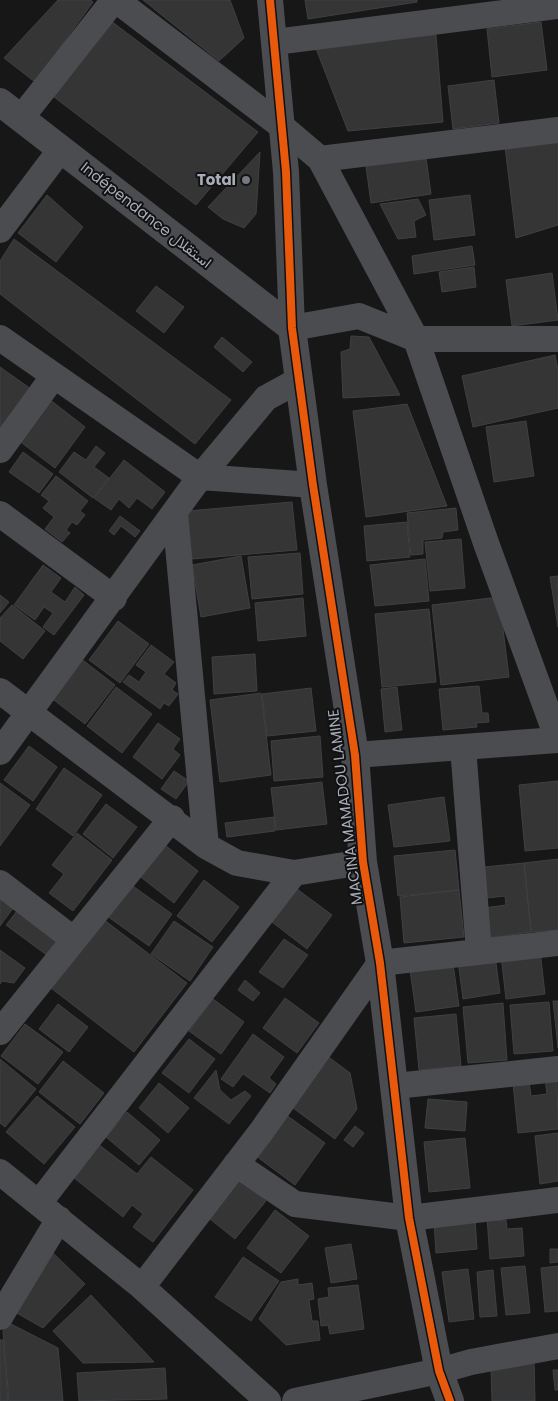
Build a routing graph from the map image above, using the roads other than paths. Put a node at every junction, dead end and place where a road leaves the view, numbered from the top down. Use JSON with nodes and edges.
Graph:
{"nodes":[{"id":1,"x":115,"y":0,"type":"edge"},
{"id":2,"x":270,"y":0,"type":"edge"},
{"id":3,"x":558,"y":6,"type":"edge"},
{"id":4,"x":441,"y":10,"type":"edge"},
{"id":5,"x":275,"y":42,"type":"junction"},
{"id":6,"x":0,"y":102,"type":"edge"},
{"id":7,"x":21,"y":118,"type":"junction"},
{"id":8,"x":280,"y":125,"type":"junction"},
{"id":9,"x":558,"y":130,"type":"edge"},
{"id":10,"x":61,"y":149,"type":"junction"},
{"id":11,"x":320,"y":159,"type":"junction"},
{"id":12,"x":0,"y":230,"type":"edge"},
{"id":13,"x":292,"y":328,"type":"junction"},
{"id":14,"x":0,"y":338,"type":"edge"},
{"id":15,"x":416,"y":339,"type":"junction"},
{"id":16,"x":558,"y":339,"type":"edge"},
{"id":17,"x":53,"y":377,"type":"junction"},
{"id":18,"x":299,"y":380,"type":"junction"},
{"id":19,"x":0,"y":450,"type":"edge"},
{"id":20,"x":200,"y":477,"type":"junction"},
{"id":21,"x":314,"y":485,"type":"junction"},
{"id":22,"x":0,"y":514,"type":"edge"},
{"id":23,"x":176,"y":514,"type":"junction"},
{"id":24,"x":114,"y":598,"type":"junction"},
{"id":25,"x":0,"y":691,"type":"edge"},
{"id":26,"x":30,"y":713,"type":"junction"},
{"id":27,"x":558,"y":740,"type":"edge"},
{"id":28,"x":463,"y":747,"type":"junction"},
{"id":29,"x":0,"y":752,"type":"edge"},
{"id":30,"x":356,"y":755,"type":"junction"},
{"id":31,"x":172,"y":818,"type":"junction"},
{"id":32,"x":206,"y":846,"type":"junction"},
{"id":33,"x":363,"y":862,"type":"junction"},
{"id":34,"x":294,"y":873,"type":"junction"},
{"id":35,"x":0,"y":883,"type":"edge"},
{"id":36,"x":73,"y":939,"type":"junction"},
{"id":37,"x":558,"y":943,"type":"edge"},
{"id":38,"x":479,"y":952,"type":"junction"},
{"id":39,"x":380,"y":963,"type":"junction"},
{"id":40,"x":0,"y":1032,"type":"edge"},
{"id":41,"x":558,"y":1069,"type":"edge"},
{"id":42,"x":395,"y":1086,"type":"junction"},
{"id":43,"x":236,"y":1164,"type":"junction"},
{"id":44,"x":0,"y":1172,"type":"edge"},
{"id":45,"x":558,"y":1200,"type":"edge"},
{"id":46,"x":38,"y":1202,"type":"junction"},
{"id":47,"x":408,"y":1218,"type":"junction"},
{"id":48,"x":59,"y":1219,"type":"junction"},
{"id":49,"x":142,"y":1287,"type":"junction"},
{"id":50,"x":0,"y":1317,"type":"edge"},
{"id":51,"x":558,"y":1346,"type":"edge"},
{"id":52,"x":439,"y":1372,"type":"junction"},
{"id":53,"x":268,"y":1401,"type":"edge"},
{"id":54,"x":295,"y":1401,"type":"edge"},
{"id":55,"x":450,"y":1401,"type":"edge"}],
"edges":[{"from":1,"to":7,"type":"street"},
{"from":1,"to":8,"type":"street"},
{"from":2,"to":5,"type":"street"},
{"from":3,"to":4,"type":"street"},
{"from":4,"to":5,"type":"street"},
{"from":5,"to":8,"type":"street"},
{"from":6,"to":7,"type":"street","name":"Indépendance استقلال"},
{"from":7,"to":10,"type":"street","name":"Indépendance استقلال"},
{"from":8,"to":11,"type":"street"},
{"from":8,"to":13,"type":"street"},
{"from":9,"to":11,"type":"street"},
{"from":10,"to":12,"type":"street"},
{"from":10,"to":13,"type":"street","name":"Indépendance استقلال"},
{"from":11,"to":15,"type":"street"},
{"from":13,"to":15,"type":"street"},
{"from":13,"to":18,"type":"street","name":"MACINA MAMADOU LAMINE"},
{"from":14,"to":17,"type":"street"},
{"from":15,"to":16,"type":"street"},
{"from":15,"to":27,"type":"street"},
{"from":17,"to":19,"type":"street"},
{"from":17,"to":20,"type":"street"},
{"from":18,"to":20,"type":"street"},
{"from":18,"to":21,"type":"street","name":"MACINA MAMADOU LAMINE"},
{"from":20,"to":21,"type":"street"},
{"from":20,"to":23,"type":"street"},
{"from":21,"to":30,"type":"street","name":"MACINA MAMADOU LAMINE"},
{"from":22,"to":24,"type":"street"},
{"from":23,"to":24,"type":"street"},
{"from":23,"to":32,"type":"street"},
{"from":24,"to":26,"type":"street"},
{"from":25,"to":26,"type":"street"},
{"from":26,"to":29,"type":"street"},
{"from":26,"to":31,"type":"street"},
{"from":27,"to":28,"type":"street"},
{"from":28,"to":30,"type":"street"},
{"from":28,"to":38,"type":"street"},
{"from":30,"to":33,"type":"street","name":"MACINA MAMADOU LAMINE"},
{"from":31,"to":32,"type":"street"},
{"from":31,"to":36,"type":"street"},
{"from":32,"to":34,"type":"street"},
{"from":33,"to":34,"type":"street"},
{"from":33,"to":39,"type":"street","name":"MACINA MAMADOU LAMINE"},
{"from":34,"to":46,"type":"street"},
{"from":35,"to":36,"type":"street"},
{"from":36,"to":40,"type":"street"},
{"from":37,"to":38,"type":"street"},
{"from":38,"to":39,"type":"street"},
{"from":39,"to":42,"type":"street","name":"MACINA MAMADOU LAMINE"},
{"from":39,"to":43,"type":"street"},
{"from":41,"to":42,"type":"street"},
{"from":42,"to":47,"type":"street","name":"MACINA MAMADOU LAMINE"},
{"from":43,"to":47,"type":"street"},
{"from":43,"to":49,"type":"street"},
{"from":44,"to":46,"type":"street"},
{"from":45,"to":47,"type":"street"},
{"from":46,"to":48,"type":"street"},
{"from":47,"to":52,"type":"street","name":"MACINA MAMADOU LAMINE"},
{"from":48,"to":49,"type":"street"},
{"from":48,"to":50,"type":"street"},
{"from":49,"to":53,"type":"street"},
{"from":51,"to":52,"type":"street"},
{"from":52,"to":54,"type":"street"},
{"from":52,"to":55,"type":"street","name":"MACINA MAMADOU LAMINE"}]}
